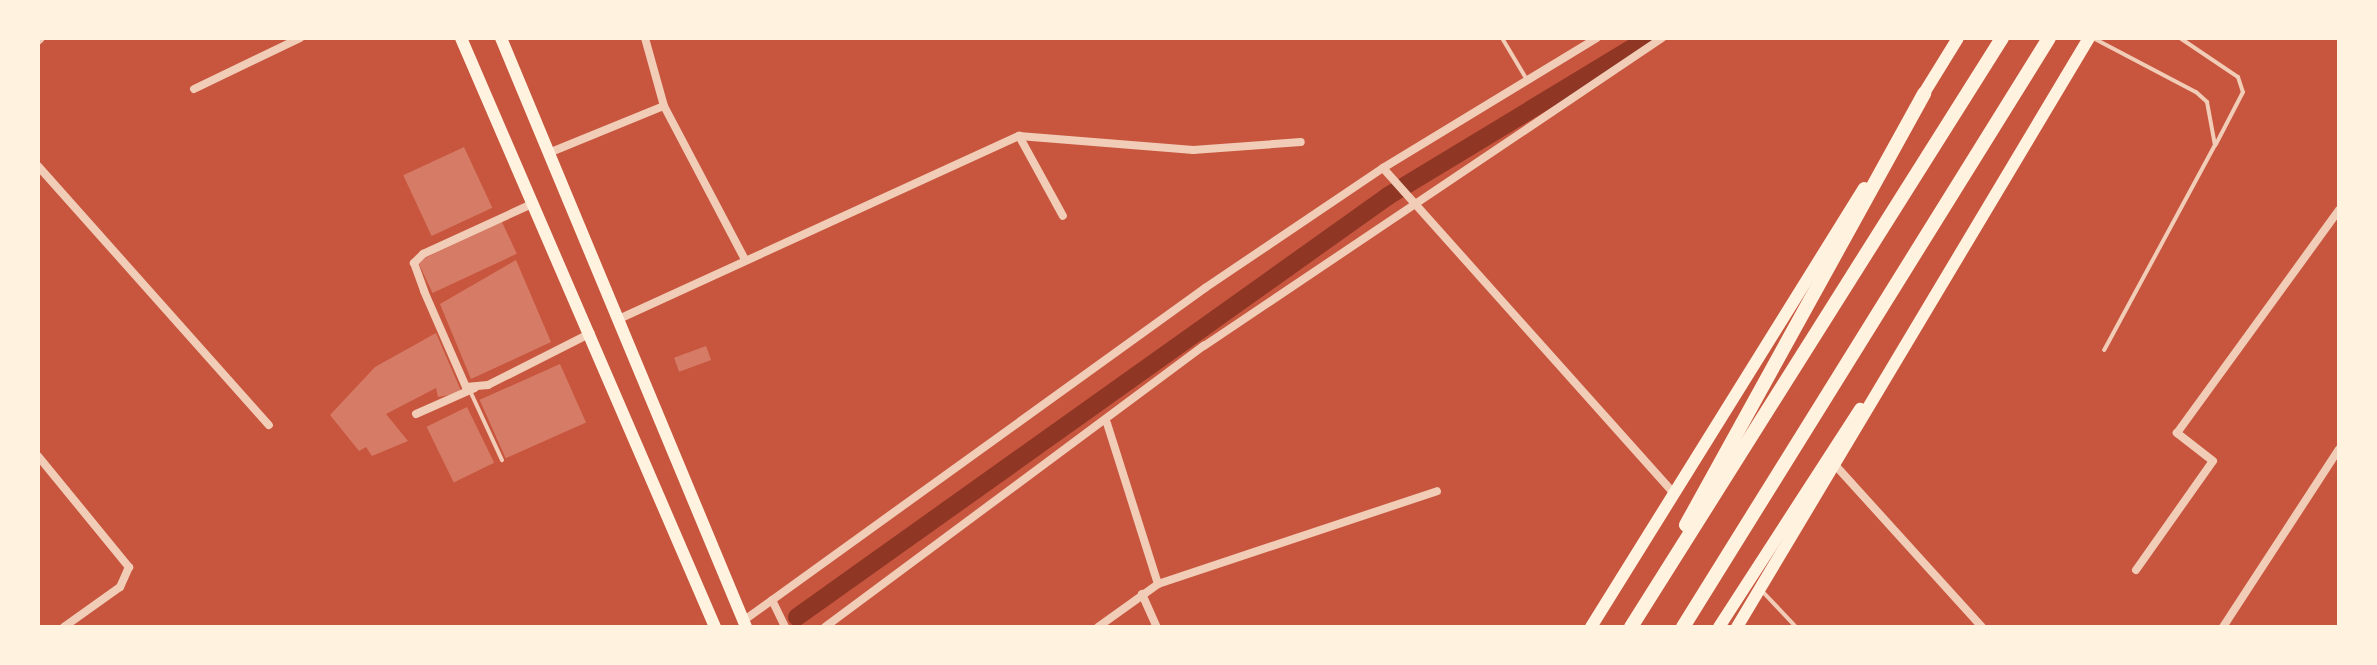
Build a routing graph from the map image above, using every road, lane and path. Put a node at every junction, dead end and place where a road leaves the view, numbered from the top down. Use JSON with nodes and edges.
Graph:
{"nodes":[{"id":1,"x":300,"y":38,"type":"edge"},
{"id":2,"x":461,"y":38,"type":"edge"},
{"id":3,"x":501,"y":38,"type":"edge"},
{"id":4,"x":645,"y":38,"type":"edge"},
{"id":5,"x":1502,"y":38,"type":"edge"},
{"id":6,"x":1597,"y":38,"type":"edge"},
{"id":7,"x":1662,"y":38,"type":"edge"},
{"id":8,"x":1958,"y":38,"type":"edge"},
{"id":9,"x":2002,"y":38,"type":"edge"},
{"id":10,"x":2049,"y":38,"type":"edge"},
{"id":11,"x":2091,"y":38,"type":"edge"},
{"id":12,"x":2180,"y":38,"type":"edge"},
{"id":13,"x":1527,"y":80,"type":"junction"},
{"id":14,"x":194,"y":89,"type":"dead end"},
{"id":15,"x":1924,"y":93,"type":"junction"},
{"id":16,"x":664,"y":106,"type":"junction"},
{"id":17,"x":1019,"y":136,"type":"junction"},
{"id":18,"x":1301,"y":142,"type":"dead end"},
{"id":19,"x":2215,"y":145,"type":"junction"},
{"id":20,"x":551,"y":152,"type":"junction"},
{"id":21,"x":38,"y":166,"type":"edge"},
{"id":22,"x":1383,"y":168,"type":"junction"},
{"id":23,"x":535,"y":203,"type":"junction"},
{"id":24,"x":1417,"y":207,"type":"junction"},
{"id":25,"x":2339,"y":210,"type":"edge"},
{"id":26,"x":1063,"y":216,"type":"dead end"},
{"id":27,"x":744,"y":258,"type":"junction"},
{"id":28,"x":1940,"y":281,"type":"junction"},
{"id":29,"x":621,"y":318,"type":"junction"},
{"id":30,"x":591,"y":333,"type":"junction"},
{"id":31,"x":2104,"y":350,"type":"dead end"},
{"id":32,"x":473,"y":390,"type":"junction"},
{"id":33,"x":416,"y":414,"type":"dead end"},
{"id":34,"x":1107,"y":423,"type":"junction"},
{"id":35,"x":269,"y":425,"type":"dead end"},
{"id":36,"x":2339,"y":449,"type":"edge"},
{"id":37,"x":38,"y":456,"type":"edge"},
{"id":38,"x":502,"y":460,"type":"dead end"},
{"id":39,"x":1836,"y":466,"type":"junction"},
{"id":40,"x":1437,"y":491,"type":"dead end"},
{"id":41,"x":1674,"y":494,"type":"junction"},
{"id":42,"x":2136,"y":570,"type":"dead end"},
{"id":43,"x":1158,"y":584,"type":"junction"},
{"id":44,"x":1760,"y":589,"type":"junction"},
{"id":45,"x":1142,"y":594,"type":"junction"},
{"id":46,"x":772,"y":600,"type":"junction"},
{"id":47,"x":745,"y":624,"type":"edge"},
{"id":48,"x":64,"y":627,"type":"edge"},
{"id":49,"x":715,"y":627,"type":"edge"},
{"id":50,"x":785,"y":627,"type":"edge"},
{"id":51,"x":825,"y":627,"type":"edge"},
{"id":52,"x":1098,"y":627,"type":"edge"},
{"id":53,"x":1157,"y":627,"type":"edge"},
{"id":54,"x":1591,"y":627,"type":"edge"},
{"id":55,"x":1630,"y":627,"type":"edge"},
{"id":56,"x":1683,"y":627,"type":"edge"},
{"id":57,"x":1719,"y":627,"type":"edge"},
{"id":58,"x":1737,"y":627,"type":"edge"},
{"id":59,"x":1796,"y":627,"type":"edge"},
{"id":60,"x":1982,"y":627,"type":"edge"},
{"id":61,"x":2223,"y":627,"type":"edge"}],
"edges":[{"from":1,"to":14,"type":"street"},
{"from":2,"to":23,"type":"main road"},
{"from":3,"to":20,"type":"main road"},
{"from":4,"to":16,"type":"street"},
{"from":5,"to":13,"type":"lane"},
{"from":6,"to":13,"type":"street"},
{"from":7,"to":24,"type":"street"},
{"from":8,"to":15,"type":"main road"},
{"from":9,"to":55,"type":"highway"},
{"from":10,"to":56,"type":"highway"},
{"from":11,"to":19,"type":"lane"},
{"from":11,"to":28,"type":"main road"},
{"from":12,"to":19,"type":"lane"},
{"from":13,"to":22,"type":"street"},
{"from":15,"to":41,"type":"main road"},
{"from":15,"to":55,"type":"highway"},
{"from":16,"to":20,"type":"street"},
{"from":16,"to":27,"type":"street"},
{"from":17,"to":18,"type":"street"},
{"from":17,"to":26,"type":"street"},
{"from":17,"to":27,"type":"street"},
{"from":19,"to":31,"type":"lane"},
{"from":20,"to":29,"type":"main road"},
{"from":21,"to":35,"type":"street"},
{"from":22,"to":24,"type":"street"},
{"from":22,"to":46,"type":"street"},
{"from":23,"to":30,"type":"main road"},
{"from":23,"to":32,"type":"street"},
{"from":24,"to":34,"type":"street"},
{"from":24,"to":41,"type":"street"},
{"from":25,"to":42,"type":"street"},
{"from":27,"to":29,"type":"street"},
{"from":28,"to":39,"type":"main road"},
{"from":28,"to":57,"type":"main road"},
{"from":29,"to":47,"type":"main road"},
{"from":30,"to":32,"type":"street"},
{"from":30,"to":49,"type":"main road"},
{"from":32,"to":33,"type":"street"},
{"from":32,"to":38,"type":"lane"},
{"from":34,"to":43,"type":"street"},
{"from":34,"to":51,"type":"street"},
{"from":36,"to":61,"type":"street"},
{"from":37,"to":48,"type":"street"},
{"from":39,"to":44,"type":"main road"},
{"from":39,"to":60,"type":"street"},
{"from":40,"to":43,"type":"street"},
{"from":41,"to":54,"type":"main road"},
{"from":43,"to":45,"type":"street"},
{"from":44,"to":58,"type":"main road"},
{"from":44,"to":59,"type":"lane"},
{"from":45,"to":52,"type":"street"},
{"from":45,"to":53,"type":"street"},
{"from":46,"to":47,"type":"street"},
{"from":46,"to":50,"type":"street"}]}
